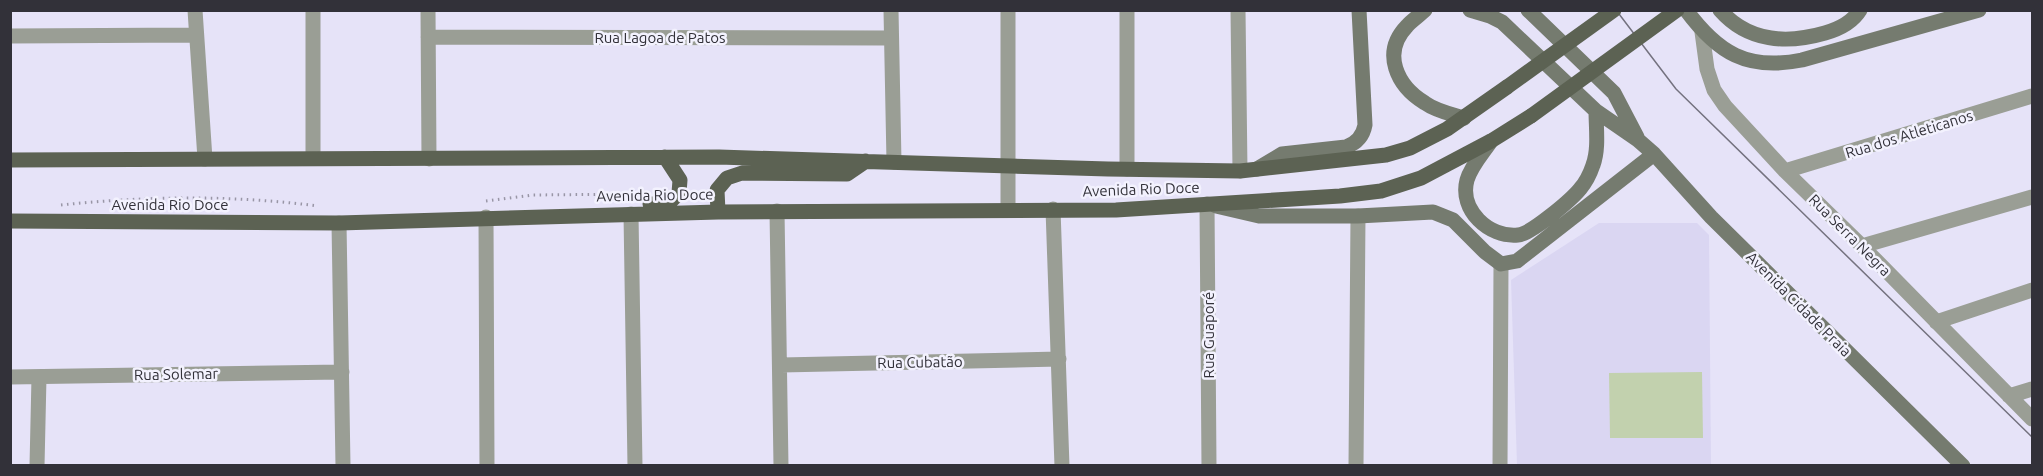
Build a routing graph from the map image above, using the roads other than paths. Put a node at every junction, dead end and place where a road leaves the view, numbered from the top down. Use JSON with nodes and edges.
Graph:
{"nodes":[{"id":1,"x":195,"y":10,"type":"edge"},
{"id":2,"x":313,"y":10,"type":"edge"},
{"id":3,"x":428,"y":10,"type":"edge"},
{"id":4,"x":891,"y":10,"type":"edge"},
{"id":5,"x":1008,"y":10,"type":"edge"},
{"id":6,"x":1127,"y":10,"type":"edge"},
{"id":7,"x":1238,"y":10,"type":"edge"},
{"id":8,"x":1359,"y":10,"type":"edge"},
{"id":9,"x":1425,"y":10,"type":"edge"},
{"id":10,"x":1470,"y":10,"type":"edge"},
{"id":11,"x":1528,"y":10,"type":"edge"},
{"id":12,"x":1614,"y":10,"type":"edge"},
{"id":13,"x":1677,"y":10,"type":"edge"},
{"id":14,"x":1686,"y":10,"type":"edge"},
{"id":15,"x":1720,"y":10,"type":"edge"},
{"id":16,"x":1860,"y":10,"type":"edge"},
{"id":17,"x":1979,"y":10,"type":"edge"},
{"id":18,"x":1702,"y":32,"type":"junction"},
{"id":19,"x":196,"y":35,"type":"junction"},
{"id":20,"x":10,"y":36,"type":"edge"},
{"id":21,"x":428,"y":37,"type":"junction"},
{"id":22,"x":891,"y":38,"type":"junction"},
{"id":23,"x":2032,"y":96,"type":"edge"},
{"id":24,"x":1596,"y":111,"type":"junction"},
{"id":25,"x":1464,"y":118,"type":"junction"},
{"id":26,"x":1638,"y":140,"type":"junction"},
{"id":27,"x":1491,"y":141,"type":"junction"},
{"id":28,"x":1654,"y":154,"type":"junction"},
{"id":29,"x":313,"y":157,"type":"junction"},
{"id":30,"x":665,"y":157,"type":"junction"},
{"id":31,"x":205,"y":159,"type":"junction"},
{"id":32,"x":429,"y":159,"type":"junction"},
{"id":33,"x":10,"y":160,"type":"edge"},
{"id":34,"x":43,"y":160,"type":"junction"},
{"id":35,"x":866,"y":161,"type":"junction"},
{"id":36,"x":894,"y":162,"type":"junction"},
{"id":37,"x":1007,"y":164,"type":"junction"},
{"id":38,"x":1127,"y":169,"type":"junction"},
{"id":39,"x":1257,"y":169,"type":"junction"},
{"id":40,"x":10,"y":170,"type":"edge"},
{"id":41,"x":1240,"y":171,"type":"junction"},
{"id":42,"x":1785,"y":171,"type":"junction"},
{"id":43,"x":2032,"y":197,"type":"edge"},
{"id":44,"x":1208,"y":204,"type":"junction"},
{"id":45,"x":1008,"y":209,"type":"junction"},
{"id":46,"x":1053,"y":210,"type":"junction"},
{"id":47,"x":777,"y":211,"type":"junction"},
{"id":48,"x":718,"y":212,"type":"junction"},
{"id":49,"x":631,"y":214,"type":"junction"},
{"id":50,"x":1358,"y":216,"type":"junction"},
{"id":51,"x":486,"y":217,"type":"junction"},
{"id":52,"x":505,"y":217,"type":"junction"},
{"id":53,"x":10,"y":221,"type":"edge"},
{"id":54,"x":339,"y":223,"type":"junction"},
{"id":55,"x":1862,"y":246,"type":"junction"},
{"id":56,"x":1501,"y":264,"type":"junction"},
{"id":57,"x":2032,"y":290,"type":"edge"},
{"id":58,"x":1936,"y":322,"type":"junction"},
{"id":59,"x":1059,"y":358,"type":"junction"},
{"id":60,"x":781,"y":364,"type":"junction"},
{"id":61,"x":342,"y":372,"type":"junction"},
{"id":62,"x":10,"y":377,"type":"edge"},
{"id":63,"x":39,"y":377,"type":"junction"},
{"id":64,"x":2032,"y":389,"type":"edge"},
{"id":65,"x":2009,"y":396,"type":"junction"},
{"id":66,"x":2032,"y":419,"type":"edge"},
{"id":67,"x":37,"y":465,"type":"edge"},
{"id":68,"x":343,"y":465,"type":"edge"},
{"id":69,"x":487,"y":465,"type":"edge"},
{"id":70,"x":635,"y":465,"type":"edge"},
{"id":71,"x":781,"y":465,"type":"edge"},
{"id":72,"x":1062,"y":465,"type":"edge"},
{"id":73,"x":1209,"y":465,"type":"edge"},
{"id":74,"x":1356,"y":465,"type":"edge"},
{"id":75,"x":1500,"y":465,"type":"edge"},
{"id":76,"x":1963,"y":465,"type":"edge"}],
"edges":[{"from":1,"to":19,"type":"street"},
{"from":2,"to":29,"type":"street"},
{"from":3,"to":21,"type":"street"},
{"from":4,"to":22,"type":"street"},
{"from":5,"to":37,"type":"street"},
{"from":6,"to":38,"type":"street"},
{"from":7,"to":41,"type":"street"},
{"from":8,"to":39,"type":"main road","name":"Avenida Rio Doce"},
{"from":9,"to":25,"type":"main road"},
{"from":10,"to":24,"type":"main road","name":"Avenida Cidade Praia"},
{"from":11,"to":26,"type":"main road","name":"Avenida Cidade Praia"},
{"from":12,"to":25,"type":"main road","name":"Avenida Rio Doce","bridge":true},
{"from":13,"to":27,"type":"main road","name":"Avenida Rio Doce","bridge":true},
{"from":14,"to":18,"type":"main road"},
{"from":15,"to":16,"type":"main road"},
{"from":17,"to":18,"type":"main road"},
{"from":18,"to":42,"type":"street","name":"Rua Serra Negra"},
{"from":19,"to":20,"type":"street"},
{"from":19,"to":31,"type":"street"},
{"from":21,"to":22,"type":"street","name":"Rua Lagoa de Patos"},
{"from":21,"to":32,"type":"street"},
{"from":22,"to":36,"type":"street"},
{"from":23,"to":42,"type":"street","name":"Rua dos Atleticanos"},
{"from":24,"to":26,"type":"main road","name":"Avenida Cidade Praia"},
{"from":24,"to":27,"type":"main road"},
{"from":25,"to":39,"type":"main road","name":"Avenida Rio Doce"},
{"from":26,"to":28,"type":"main road","name":"Avenida Cidade Praia"},
{"from":27,"to":44,"type":"main road","name":"Avenida Rio Doce"},
{"from":28,"to":56,"type":"main road"},
{"from":28,"to":76,"type":"main road","name":"Avenida Cidade Praia"},
{"from":29,"to":31,"type":"main road","name":"Avenida Rio Doce"},
{"from":29,"to":32,"type":"main road","name":"Avenida Rio Doce"},
{"from":30,"to":32,"type":"main road","name":"Avenida Rio Doce"},
{"from":30,"to":35,"type":"main road","name":"Avenida Rio Doce"},
{"from":30,"to":52,"type":"main road"},
{"from":31,"to":34,"type":"main road","name":"Avenida Rio Doce"},
{"from":33,"to":34,"type":"main road","name":"Avenida Rio Doce"},
{"from":34,"to":40,"type":"main road"},
{"from":35,"to":36,"type":"main road","name":"Avenida Rio Doce"},
{"from":35,"to":48,"type":"main road"},
{"from":36,"to":37,"type":"main road","name":"Avenida Rio Doce"},
{"from":37,"to":38,"type":"main road","name":"Avenida Rio Doce"},
{"from":37,"to":45,"type":"street"},
{"from":38,"to":41,"type":"main road","name":"Avenida Rio Doce"},
{"from":39,"to":41,"type":"main road","name":"Avenida Rio Doce"},
{"from":42,"to":55,"type":"street","name":"Rua Serra Negra"},
{"from":43,"to":55,"type":"street"},
{"from":44,"to":46,"type":"main road","name":"Avenida Rio Doce"},
{"from":44,"to":50,"type":"main road"},
{"from":44,"to":73,"type":"street","name":"Rua Guaporé"},
{"from":45,"to":46,"type":"main road","name":"Avenida Rio Doce"},
{"from":45,"to":47,"type":"main road","name":"Avenida Rio Doce"},
{"from":46,"to":59,"type":"street"},
{"from":47,"to":48,"type":"main road","name":"Avenida Rio Doce"},
{"from":47,"to":60,"type":"street"},
{"from":48,"to":49,"type":"main road","name":"Avenida Rio Doce"},
{"from":49,"to":52,"type":"main road","name":"Avenida Rio Doce"},
{"from":49,"to":70,"type":"street"},
{"from":50,"to":56,"type":"main road"},
{"from":50,"to":74,"type":"street"},
{"from":51,"to":52,"type":"main road","name":"Avenida Rio Doce"},
{"from":51,"to":54,"type":"main road","name":"Avenida Rio Doce"},
{"from":51,"to":69,"type":"street"},
{"from":53,"to":54,"type":"main road","name":"Avenida Rio Doce"},
{"from":54,"to":61,"type":"street"},
{"from":55,"to":58,"type":"street","name":"Rua Serra Negra"},
{"from":56,"to":75,"type":"street"},
{"from":57,"to":58,"type":"street"},
{"from":58,"to":65,"type":"street","name":"Rua Serra Negra"},
{"from":59,"to":60,"type":"street","name":"Rua Cubatão"},
{"from":59,"to":72,"type":"street"},
{"from":60,"to":71,"type":"street"},
{"from":61,"to":63,"type":"street","name":"Rua Solemar"},
{"from":61,"to":68,"type":"street"},
{"from":62,"to":63,"type":"street","name":"Rua Solemar"},
{"from":63,"to":67,"type":"street"},
{"from":64,"to":65,"type":"street"},
{"from":65,"to":66,"type":"street","name":"Rua Serra Negra"}]}
